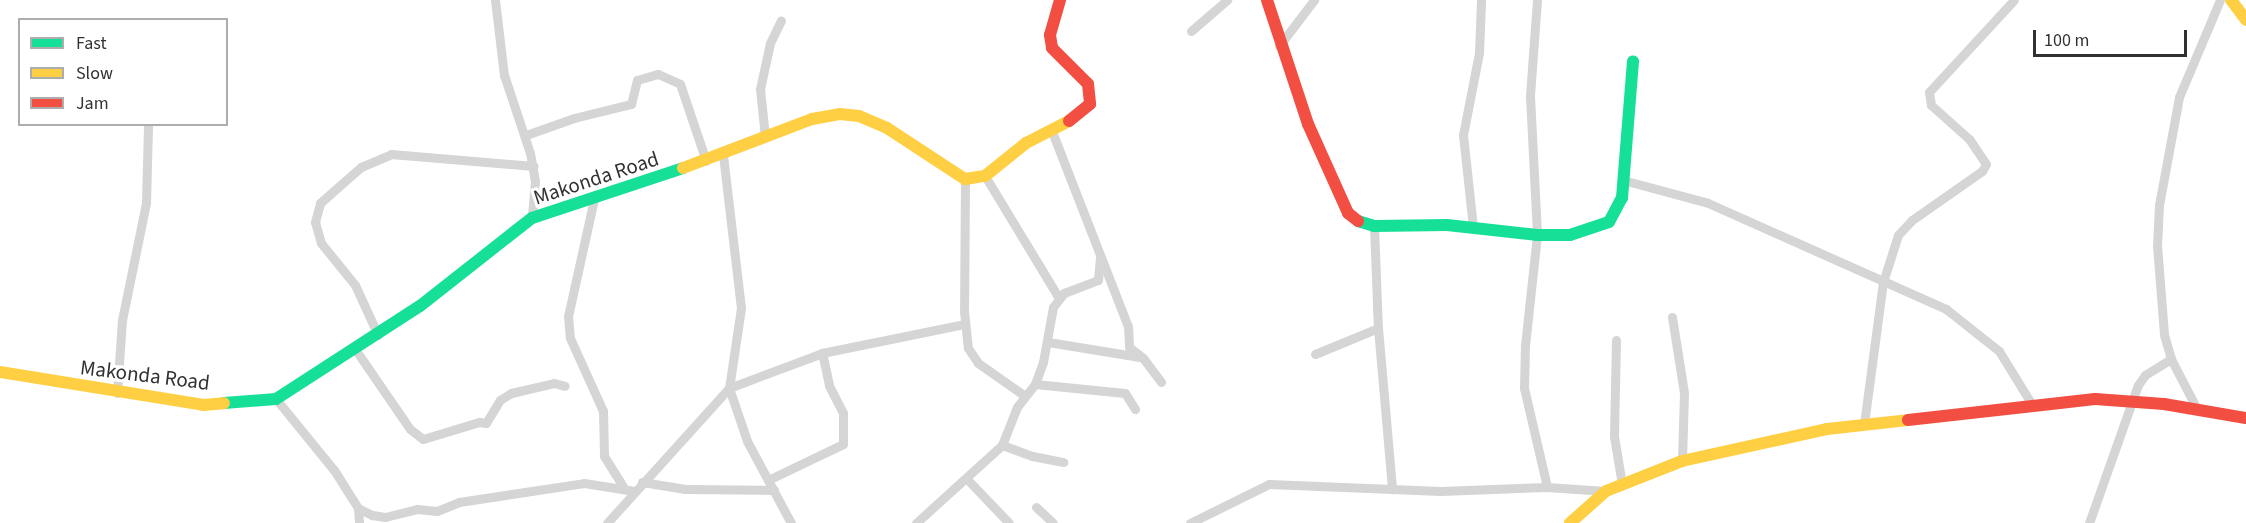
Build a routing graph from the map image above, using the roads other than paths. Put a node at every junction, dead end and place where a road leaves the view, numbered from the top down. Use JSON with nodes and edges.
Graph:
{"nodes":[{"id":1,"x":495,"y":0,"type":"edge"},
{"id":2,"x":1060,"y":0,"type":"edge"},
{"id":3,"x":1227,"y":0,"type":"edge"},
{"id":4,"x":1267,"y":0,"type":"edge"},
{"id":5,"x":1314,"y":0,"type":"edge"},
{"id":6,"x":1481,"y":0,"type":"edge"},
{"id":7,"x":1537,"y":0,"type":"edge"},
{"id":8,"x":2014,"y":0,"type":"edge"},
{"id":9,"x":2220,"y":0,"type":"edge"},
{"id":10,"x":2231,"y":0,"type":"edge"},
{"id":11,"x":781,"y":20,"type":"dead end"},
{"id":12,"x":2246,"y":20,"type":"edge"},
{"id":13,"x":1191,"y":31,"type":"dead end"},
{"id":14,"x":1279,"y":46,"type":"junction"},
{"id":15,"x":1633,"y":61,"type":"dead end"},
{"id":16,"x":148,"y":126,"type":"edge"},
{"id":17,"x":1051,"y":129,"type":"junction"},
{"id":18,"x":526,"y":135,"type":"junction"},
{"id":19,"x":765,"y":137,"type":"junction"},
{"id":20,"x":723,"y":155,"type":"junction"},
{"id":21,"x":706,"y":161,"type":"junction"},
{"id":22,"x":533,"y":166,"type":"junction"},
{"id":23,"x":985,"y":176,"type":"junction"},
{"id":24,"x":965,"y":178,"type":"junction"},
{"id":25,"x":1623,"y":180,"type":"junction"},
{"id":26,"x":594,"y":199,"type":"junction"},
{"id":27,"x":532,"y":218,"type":"junction"},
{"id":28,"x":1374,"y":226,"type":"junction"},
{"id":29,"x":1473,"y":227,"type":"junction"},
{"id":30,"x":1537,"y":235,"type":"junction"},
{"id":31,"x":1100,"y":256,"type":"junction"},
{"id":32,"x":1883,"y":282,"type":"junction"},
{"id":33,"x":1059,"y":298,"type":"junction"},
{"id":34,"x":1672,"y":317,"type":"dead end"},
{"id":35,"x":965,"y":324,"type":"junction"},
{"id":36,"x":1378,"y":328,"type":"junction"},
{"id":37,"x":378,"y":335,"type":"junction"},
{"id":38,"x":1616,"y":340,"type":"dead end"},
{"id":39,"x":1048,"y":342,"type":"junction"},
{"id":40,"x":355,"y":349,"type":"junction"},
{"id":41,"x":822,"y":353,"type":"junction"},
{"id":42,"x":1315,"y":354,"type":"dead end"},
{"id":43,"x":1143,"y":358,"type":"junction"},
{"id":44,"x":2171,"y":359,"type":"junction"},
{"id":45,"x":0,"y":372,"type":"edge"},
{"id":46,"x":1161,"y":382,"type":"dead end"},
{"id":47,"x":1035,"y":384,"type":"junction"},
{"id":48,"x":565,"y":386,"type":"dead end"},
{"id":49,"x":729,"y":388,"type":"junction"},
{"id":50,"x":117,"y":393,"type":"junction"},
{"id":51,"x":1025,"y":396,"type":"junction"},
{"id":52,"x":276,"y":399,"type":"junction"},
{"id":53,"x":2132,"y":400,"type":"junction"},
{"id":54,"x":2031,"y":403,"type":"junction"},
{"id":55,"x":1135,"y":409,"type":"dead end"},
{"id":56,"x":2197,"y":409,"type":"junction"},
{"id":57,"x":2246,"y":418,"type":"edge"},
{"id":58,"x":1864,"y":424,"type":"junction"},
{"id":59,"x":1002,"y":445,"type":"junction"},
{"id":60,"x":1682,"y":461,"type":"junction"},
{"id":61,"x":1064,"y":462,"type":"dead end"},
{"id":62,"x":966,"y":478,"type":"junction"},
{"id":63,"x":768,"y":480,"type":"junction"},
{"id":64,"x":642,"y":482,"type":"junction"},
{"id":65,"x":1622,"y":485,"type":"junction"},
{"id":66,"x":623,"y":487,"type":"junction"},
{"id":67,"x":1546,"y":487,"type":"junction"},
{"id":68,"x":1392,"y":489,"type":"junction"},
{"id":69,"x":774,"y":490,"type":"junction"},
{"id":70,"x":634,"y":491,"type":"junction"},
{"id":71,"x":1605,"y":491,"type":"junction"},
{"id":72,"x":1036,"y":507,"type":"dead end"},
{"id":73,"x":358,"y":508,"type":"junction"},
{"id":74,"x":359,"y":523,"type":"edge"},
{"id":75,"x":607,"y":523,"type":"edge"},
{"id":76,"x":791,"y":523,"type":"edge"},
{"id":77,"x":916,"y":523,"type":"edge"},
{"id":78,"x":1009,"y":523,"type":"edge"},
{"id":79,"x":1053,"y":523,"type":"edge"},
{"id":80,"x":1190,"y":523,"type":"edge"},
{"id":81,"x":1570,"y":523,"type":"edge"},
{"id":82,"x":2089,"y":523,"type":"edge"}],
"edges":[{"from":1,"to":18,"type":"street"},
{"from":2,"to":17,"type":"street"},
{"from":3,"to":13,"type":"street"},
{"from":4,"to":14,"type":"street"},
{"from":5,"to":14,"type":"street"},
{"from":6,"to":29,"type":"street"},
{"from":7,"to":30,"type":"street"},
{"from":8,"to":32,"type":"street"},
{"from":9,"to":44,"type":"street"},
{"from":10,"to":12,"type":"street"},
{"from":11,"to":19,"type":"street"},
{"from":14,"to":28,"type":"street"},
{"from":15,"to":25,"type":"street"},
{"from":16,"to":50,"type":"street"},
{"from":17,"to":23,"type":"street"},
{"from":17,"to":31,"type":"street"},
{"from":18,"to":21,"type":"street"},
{"from":18,"to":22,"type":"street"},
{"from":19,"to":20,"type":"street","name":"Makonda Road"},
{"from":19,"to":24,"type":"street","name":"Makonda Road"},
{"from":20,"to":21,"type":"street","name":"Makonda Road"},
{"from":20,"to":49,"type":"street"},
{"from":21,"to":26,"type":"street","name":"Makonda Road"},
{"from":22,"to":27,"type":"street"},
{"from":22,"to":37,"type":"street"},
{"from":23,"to":24,"type":"street"},
{"from":23,"to":33,"type":"street"},
{"from":24,"to":35,"type":"street"},
{"from":25,"to":30,"type":"street"},
{"from":25,"to":32,"type":"street"},
{"from":26,"to":27,"type":"street","name":"Makonda Road"},
{"from":26,"to":66,"type":"street"},
{"from":27,"to":37,"type":"street","name":"Makonda Road"},
{"from":28,"to":29,"type":"street"},
{"from":28,"to":36,"type":"street"},
{"from":29,"to":30,"type":"street"},
{"from":30,"to":67,"type":"street"},
{"from":31,"to":33,"type":"street"},
{"from":31,"to":43,"type":"street"},
{"from":32,"to":54,"type":"street"},
{"from":32,"to":58,"type":"street"},
{"from":33,"to":39,"type":"street"},
{"from":34,"to":60,"type":"street"},
{"from":35,"to":41,"type":"street"},
{"from":35,"to":51,"type":"street"},
{"from":36,"to":42,"type":"street"},
{"from":36,"to":68,"type":"street"},
{"from":37,"to":40,"type":"street","name":"Makonda Road"},
{"from":38,"to":65,"type":"street"},
{"from":39,"to":43,"type":"street"},
{"from":39,"to":47,"type":"street"},
{"from":40,"to":48,"type":"street"},
{"from":40,"to":52,"type":"street","name":"Makonda Road"},
{"from":41,"to":49,"type":"street"},
{"from":41,"to":63,"type":"street"},
{"from":43,"to":46,"type":"street"},
{"from":44,"to":53,"type":"street"},
{"from":44,"to":56,"type":"street"},
{"from":45,"to":50,"type":"street","name":"Makonda Road"},
{"from":47,"to":51,"type":"street"},
{"from":47,"to":55,"type":"street"},
{"from":49,"to":63,"type":"street"},
{"from":49,"to":64,"type":"street"},
{"from":50,"to":52,"type":"street","name":"Makonda Road"},
{"from":51,"to":59,"type":"street"},
{"from":52,"to":73,"type":"street"},
{"from":53,"to":54,"type":"street"},
{"from":53,"to":56,"type":"street"},
{"from":53,"to":82,"type":"street"},
{"from":54,"to":58,"type":"street"},
{"from":56,"to":57,"type":"street"},
{"from":58,"to":60,"type":"street"},
{"from":59,"to":61,"type":"street"},
{"from":59,"to":62,"type":"street"},
{"from":60,"to":65,"type":"street"},
{"from":62,"to":77,"type":"street"},
{"from":62,"to":78,"type":"street"},
{"from":63,"to":69,"type":"street"},
{"from":64,"to":69,"type":"street"},
{"from":64,"to":70,"type":"street"},
{"from":65,"to":71,"type":"street"},
{"from":66,"to":70,"type":"street"},
{"from":66,"to":73,"type":"street"},
{"from":67,"to":68,"type":"street"},
{"from":67,"to":71,"type":"street"},
{"from":68,"to":80,"type":"street"},
{"from":69,"to":76,"type":"street"},
{"from":70,"to":75,"type":"street"},
{"from":71,"to":81,"type":"street"},
{"from":72,"to":79,"type":"street"},
{"from":73,"to":74,"type":"street"}]}
